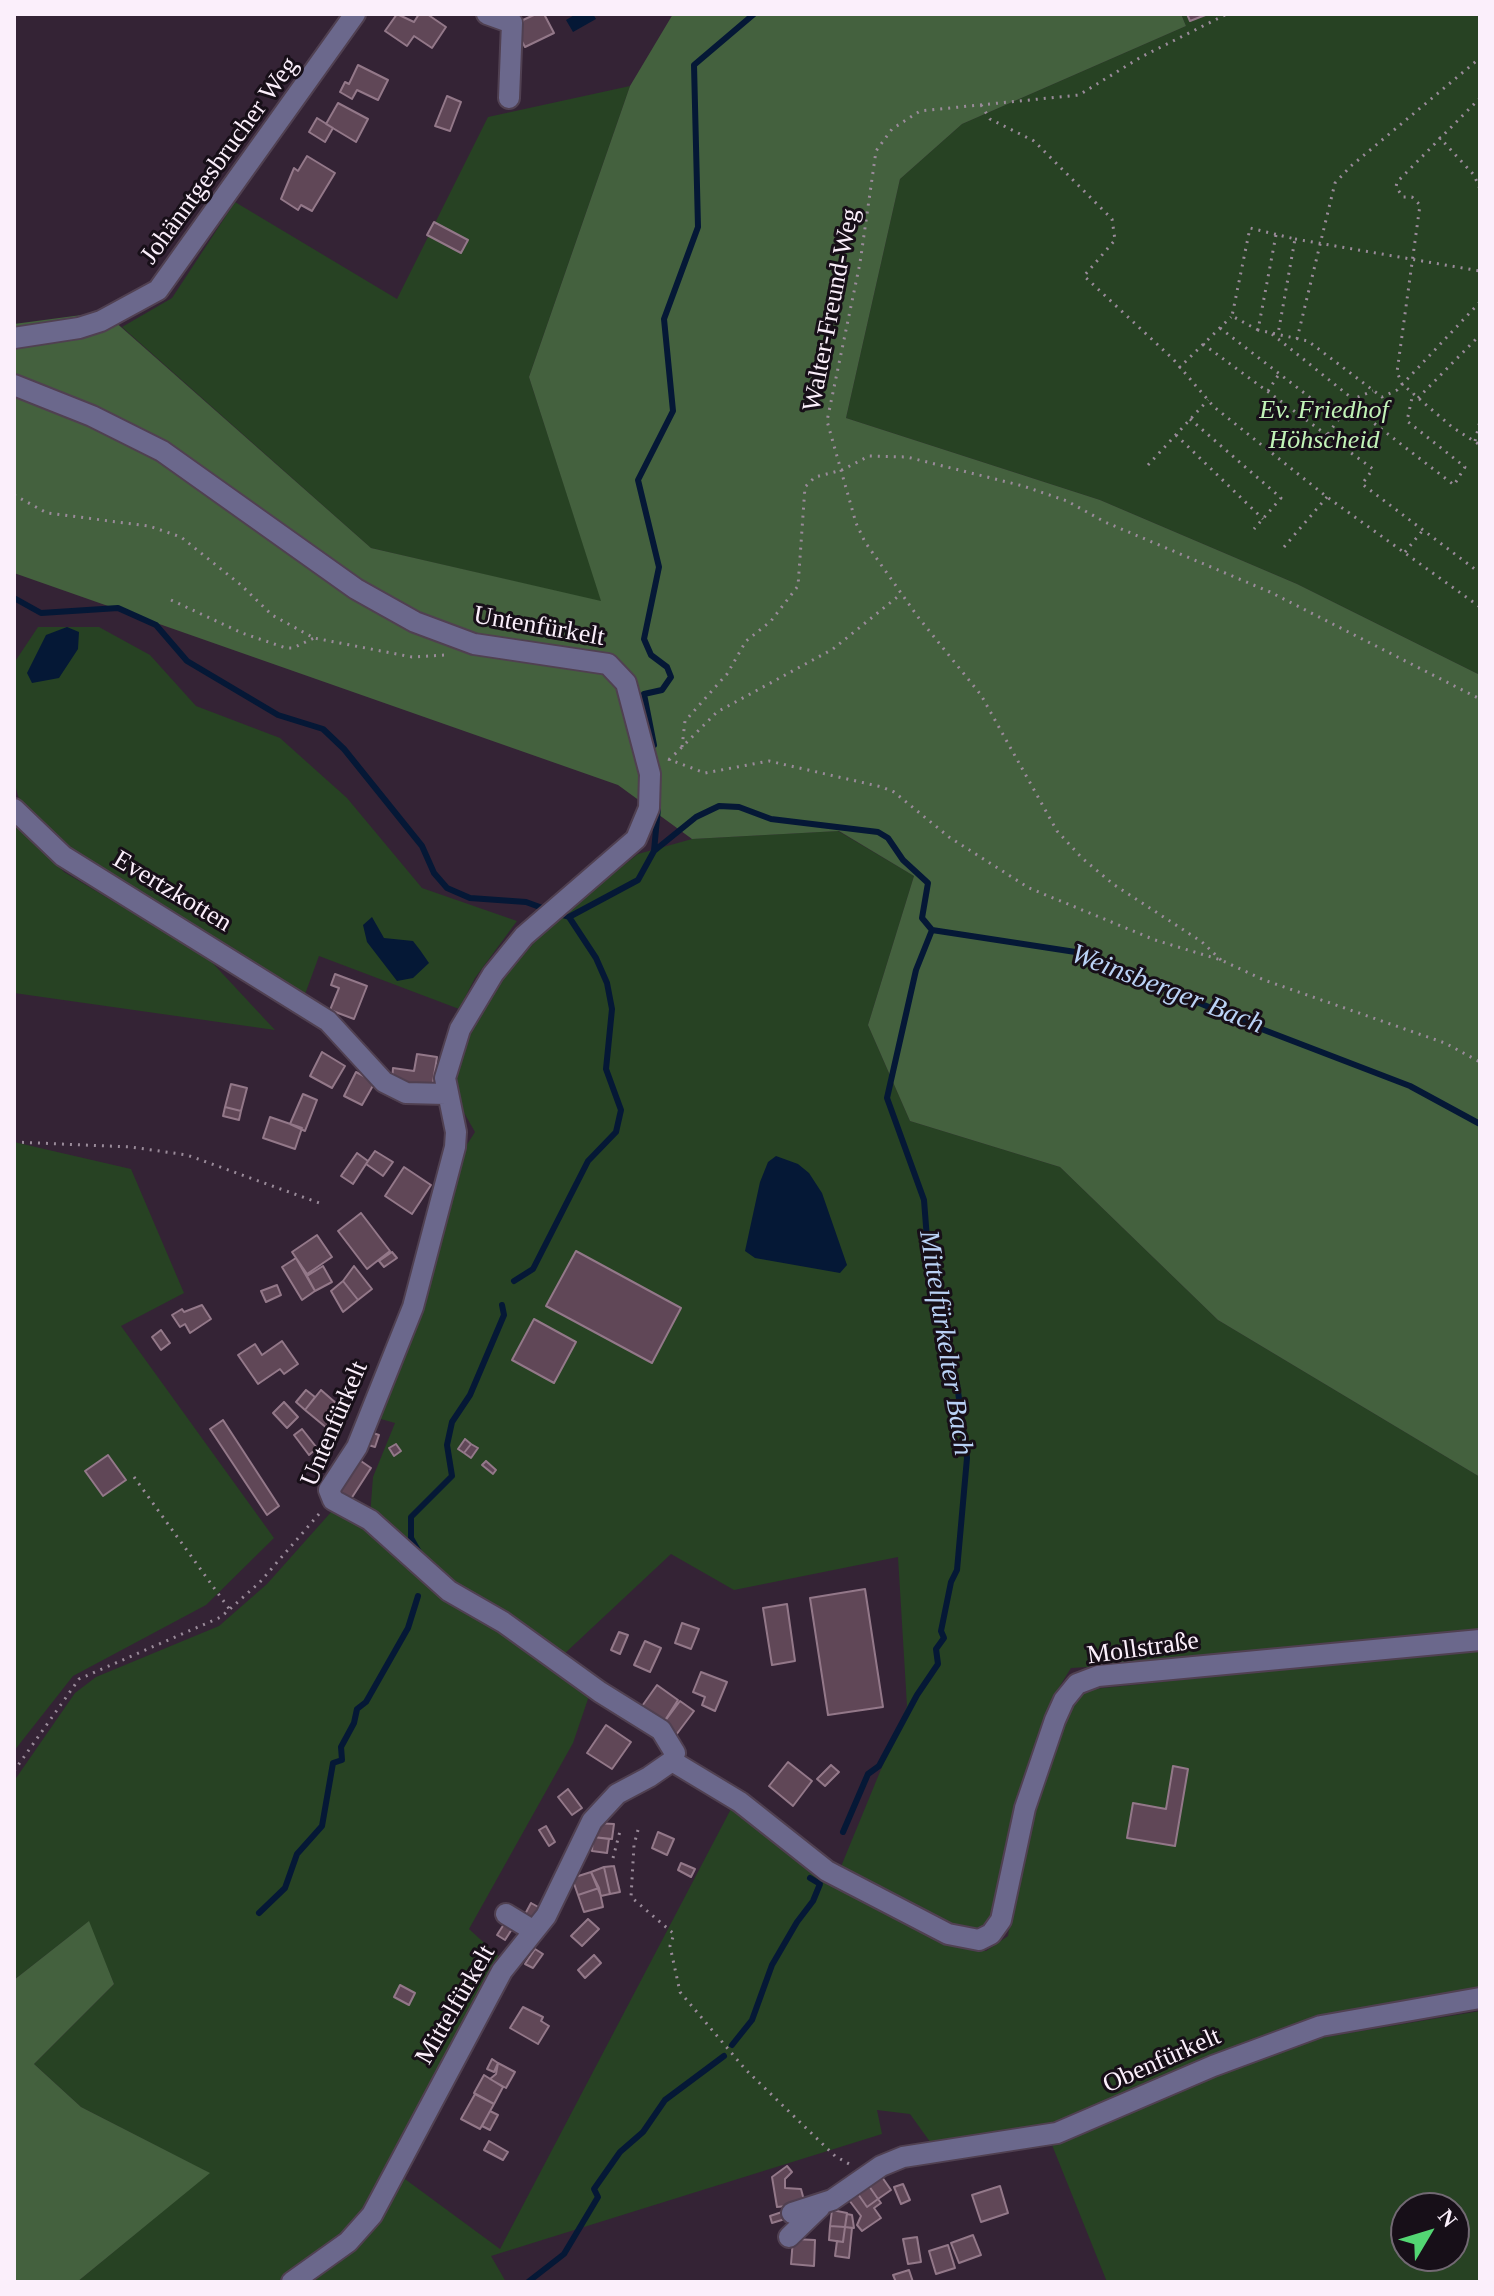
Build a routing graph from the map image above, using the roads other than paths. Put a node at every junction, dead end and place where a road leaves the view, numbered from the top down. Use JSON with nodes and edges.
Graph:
{"nodes":[{"id":1,"x":355,"y":14,"type":"edge"},
{"id":2,"x":487,"y":14,"type":"edge"},
{"id":3,"x":509,"y":98,"type":"dead end"},
{"id":4,"x":14,"y":338,"type":"edge"},
{"id":5,"x":14,"y":385,"type":"edge"},
{"id":6,"x":14,"y":809,"type":"edge"},
{"id":7,"x":446,"y":1094,"type":"junction"},
{"id":8,"x":1480,"y":1640,"type":"edge"},
{"id":9,"x":672,"y":1761,"type":"junction"},
{"id":10,"x":506,"y":1914,"type":"dead end"},
{"id":11,"x":534,"y":1931,"type":"junction"},
{"id":12,"x":1480,"y":1998,"type":"edge"},
{"id":13,"x":822,"y":2205,"type":"junction"},
{"id":14,"x":792,"y":2213,"type":"dead end"},
{"id":15,"x":789,"y":2237,"type":"dead end"},
{"id":16,"x":292,"y":2282,"type":"edge"}],
"edges":[{"from":1,"to":4,"type":"street","name":"Johänntgesbrucher Weg"},
{"from":2,"to":3,"type":"street"},
{"from":5,"to":7,"type":"street","name":"Untenfürkelt"},
{"from":6,"to":7,"type":"street","name":"Evertzkotten"},
{"from":7,"to":9,"type":"street","name":"Untenfürkelt"},
{"from":8,"to":9,"type":"street","name":"Mollstraße"},
{"from":9,"to":11,"type":"street","name":"Mittelfürkelt"},
{"from":10,"to":11,"type":"street"},
{"from":11,"to":16,"type":"street","name":"Mittelfürkelt"},
{"from":12,"to":13,"type":"street","name":"Obenfürkelt"},
{"from":13,"to":14,"type":"street"},
{"from":13,"to":15,"type":"street"}]}
